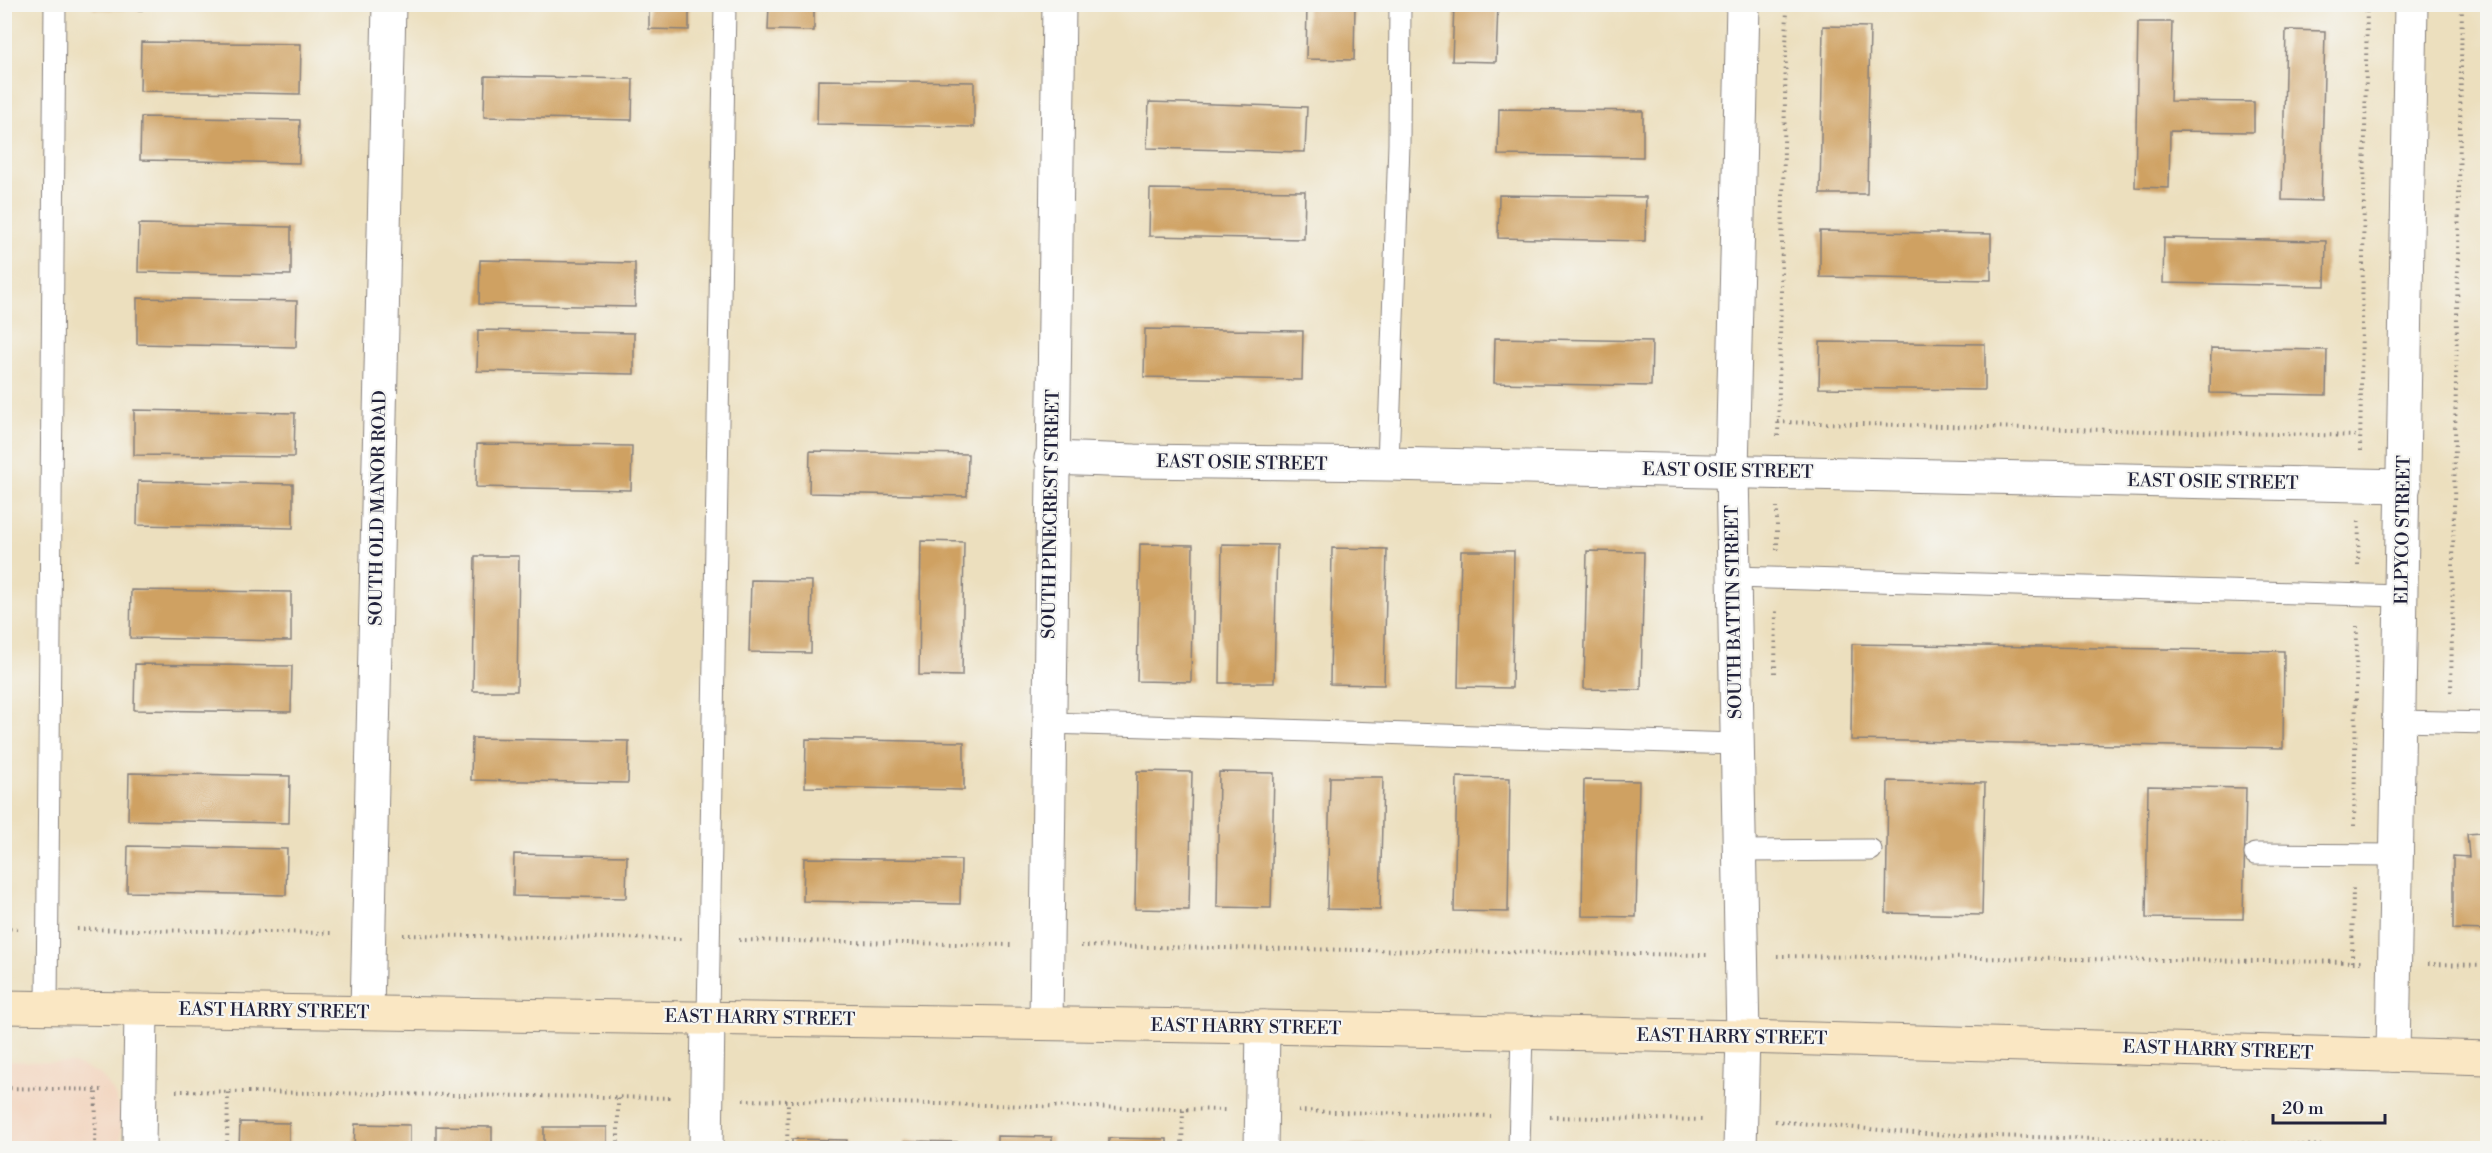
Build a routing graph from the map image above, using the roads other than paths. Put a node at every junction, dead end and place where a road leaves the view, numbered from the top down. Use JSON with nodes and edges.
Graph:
{"nodes":[{"id":1,"x":55,"y":4,"type":"edge"},
{"id":2,"x":389,"y":4,"type":"edge"},
{"id":3,"x":725,"y":4,"type":"edge"},
{"id":4,"x":1059,"y":4,"type":"edge"},
{"id":5,"x":1400,"y":4,"type":"edge"},
{"id":6,"x":1743,"y":4,"type":"edge"},
{"id":7,"x":2411,"y":4,"type":"edge"},
{"id":8,"x":1051,"y":458,"type":"junction"},
{"id":9,"x":1388,"y":464,"type":"junction"},
{"id":10,"x":1732,"y":471,"type":"junction"},
{"id":11,"x":2404,"y":486,"type":"junction"},
{"id":12,"x":1734,"y":577,"type":"junction"},
{"id":13,"x":2402,"y":596,"type":"junction"},
{"id":14,"x":2400,"y":721,"type":"junction"},
{"id":15,"x":1049,"y":723,"type":"junction"},
{"id":16,"x":2487,"y":723,"type":"edge"},
{"id":17,"x":1736,"y":744,"type":"junction"},
{"id":18,"x":1871,"y":850,"type":"dead end"},
{"id":19,"x":1738,"y":851,"type":"junction"},
{"id":20,"x":2255,"y":854,"type":"dead end"},
{"id":21,"x":2397,"y":855,"type":"junction"},
{"id":22,"x":4,"y":1006,"type":"edge"},
{"id":23,"x":47,"y":1007,"type":"junction"},
{"id":24,"x":141,"y":1009,"type":"junction"},
{"id":25,"x":367,"y":1012,"type":"junction"},
{"id":26,"x":708,"y":1018,"type":"junction"},
{"id":27,"x":1046,"y":1023,"type":"junction"},
{"id":28,"x":1263,"y":1027,"type":"junction"},
{"id":29,"x":1521,"y":1032,"type":"junction"},
{"id":30,"x":1743,"y":1037,"type":"junction"},
{"id":31,"x":2393,"y":1055,"type":"junction"},
{"id":32,"x":2487,"y":1058,"type":"edge"},
{"id":33,"x":1741,"y":1135,"type":"edge"},
{"id":34,"x":139,"y":1149,"type":"edge"},
{"id":35,"x":706,"y":1149,"type":"edge"},
{"id":36,"x":1262,"y":1149,"type":"edge"},
{"id":37,"x":1520,"y":1149,"type":"edge"}],
"edges":[{"from":1,"to":23,"type":"lane"},
{"from":2,"to":25,"type":"street","name":"SOUTH OLD MANOR ROAD"},
{"from":3,"to":26,"type":"lane"},
{"from":4,"to":8,"type":"street","name":"SOUTH PINECREST STREET"},
{"from":5,"to":9,"type":"lane"},
{"from":6,"to":10,"type":"street","name":"SOUTH BATTIN STREET"},
{"from":7,"to":11,"type":"street","name":"ELPYCO STREET"},
{"from":8,"to":9,"type":"street","name":"EAST OSIE STREET"},
{"from":8,"to":15,"type":"street","name":"SOUTH PINECREST STREET"},
{"from":9,"to":10,"type":"street","name":"EAST OSIE STREET"},
{"from":10,"to":11,"type":"street","name":"EAST OSIE STREET"},
{"from":10,"to":12,"type":"street","name":"SOUTH BATTIN STREET"},
{"from":11,"to":13,"type":"street","name":"ELPYCO STREET"},
{"from":12,"to":13,"type":"lane"},
{"from":12,"to":17,"type":"street","name":"SOUTH BATTIN STREET"},
{"from":13,"to":14,"type":"street","name":"ELPYCO STREET"},
{"from":14,"to":16,"type":"lane"},
{"from":14,"to":21,"type":"street","name":"ELPYCO STREET"},
{"from":15,"to":17,"type":"lane"},
{"from":15,"to":27,"type":"street","name":"SOUTH PINECREST STREET"},
{"from":17,"to":19,"type":"street","name":"SOUTH BATTIN STREET"},
{"from":18,"to":19,"type":"lane"},
{"from":19,"to":30,"type":"street","name":"SOUTH BATTIN STREET"},
{"from":20,"to":21,"type":"lane"},
{"from":21,"to":31,"type":"street","name":"ELPYCO STREET"},
{"from":22,"to":23,"type":"main road","name":"EAST HARRY STREET"},
{"from":23,"to":24,"type":"main road","name":"EAST HARRY STREET"},
{"from":24,"to":25,"type":"main road","name":"EAST HARRY STREET"},
{"from":24,"to":34,"type":"street"},
{"from":25,"to":26,"type":"main road","name":"EAST HARRY STREET"},
{"from":26,"to":27,"type":"main road","name":"EAST HARRY STREET"},
{"from":26,"to":35,"type":"street"},
{"from":27,"to":28,"type":"main road","name":"EAST HARRY STREET"},
{"from":28,"to":29,"type":"main road","name":"EAST HARRY STREET"},
{"from":28,"to":36,"type":"street"},
{"from":29,"to":30,"type":"main road","name":"EAST HARRY STREET"},
{"from":29,"to":37,"type":"lane"},
{"from":30,"to":31,"type":"main road","name":"EAST HARRY STREET"},
{"from":30,"to":33,"type":"street","name":"SOUTH BATTIN STREET"},
{"from":31,"to":32,"type":"main road","name":"EAST HARRY STREET"}]}
